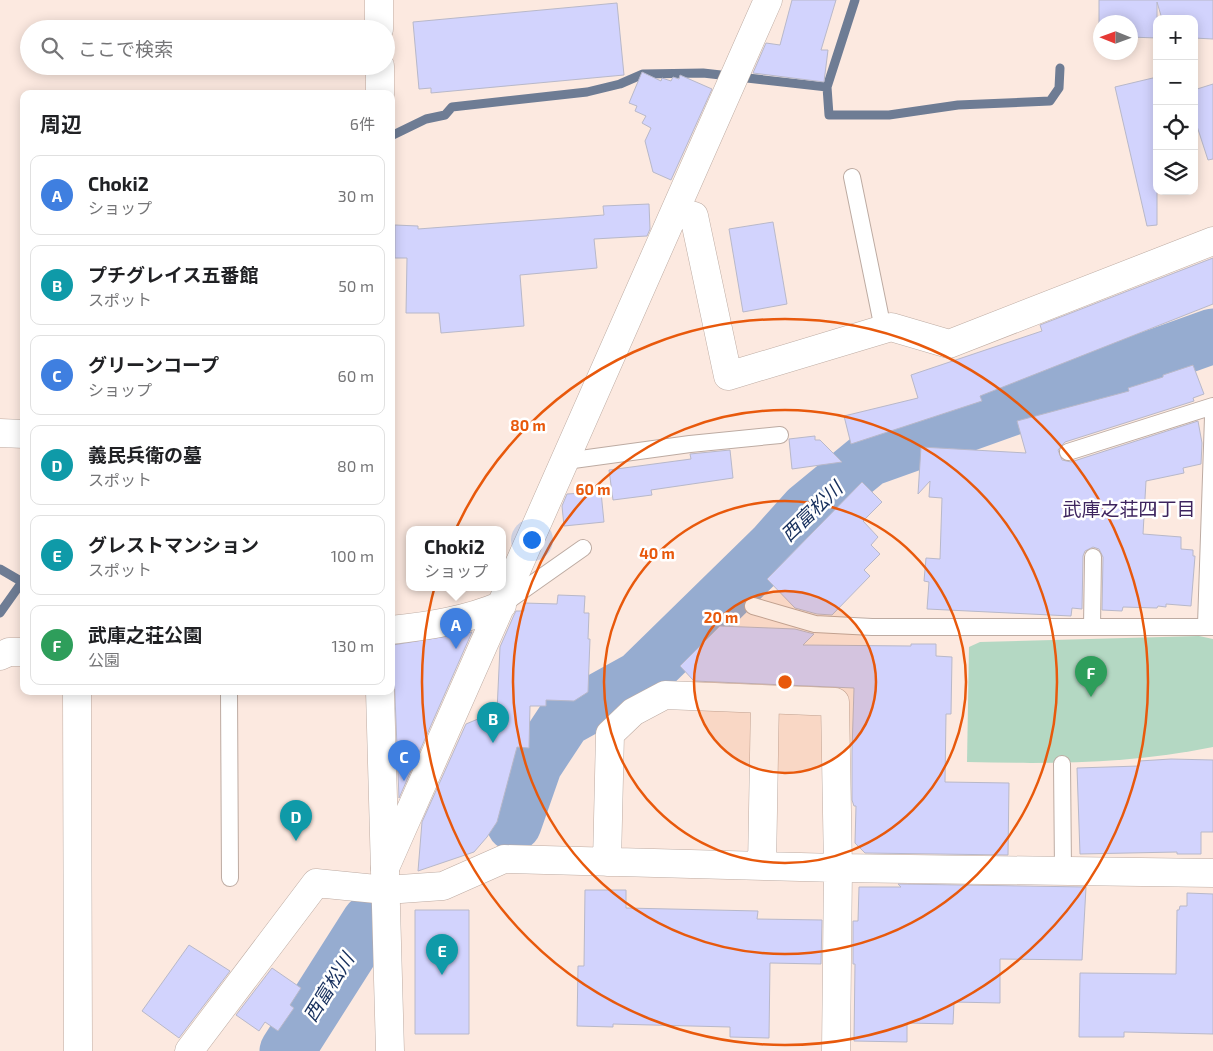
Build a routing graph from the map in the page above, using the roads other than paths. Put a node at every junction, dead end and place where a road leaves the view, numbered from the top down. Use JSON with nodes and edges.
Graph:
{"nodes":[{"id":1,"x":379,"y":0,"type":"edge"},
{"id":2,"x":768,"y":0,"type":"edge"},
{"id":3,"x":379,"y":20,"type":"edge"},
{"id":4,"x":380,"y":75,"type":"edge"},
{"id":5,"x":380,"y":90,"type":"edge"},
{"id":6,"x":852,"y":177,"type":"dead end"},
{"id":7,"x":676,"y":211,"type":"junction"},
{"id":8,"x":1213,"y":241,"type":"edge"},
{"id":9,"x":884,"y":329,"type":"junction"},
{"id":10,"x":1213,"y":406,"type":"edge"},
{"id":11,"x":1213,"y":417,"type":"edge"},
{"id":12,"x":0,"y":433,"type":"edge"},
{"id":13,"x":20,"y":434,"type":"edge"},
{"id":14,"x":780,"y":435,"type":"dead end"},
{"id":15,"x":1068,"y":452,"type":"dead end"},
{"id":16,"x":566,"y":461,"type":"junction"},
{"id":17,"x":583,"y":548,"type":"dead end"},
{"id":18,"x":1094,"y":557,"type":"dead end"},
{"id":19,"x":502,"y":605,"type":"junction"},
{"id":20,"x":753,"y":606,"type":"dead end"},
{"id":21,"x":1209,"y":626,"type":"edge"},
{"id":22,"x":1092,"y":627,"type":"junction"},
{"id":23,"x":395,"y":630,"type":"edge"},
{"id":24,"x":20,"y":652,"type":"edge"},
{"id":25,"x":0,"y":656,"type":"edge"},
{"id":26,"x":77,"y":695,"type":"edge"},
{"id":27,"x":229,"y":695,"type":"edge"},
{"id":28,"x":380,"y":695,"type":"edge"},
{"id":29,"x":765,"y":700,"type":"junction"},
{"id":30,"x":1062,"y":764,"type":"dead end"},
{"id":31,"x":607,"y":862,"type":"junction"},
{"id":32,"x":762,"y":866,"type":"junction"},
{"id":33,"x":838,"y":868,"type":"junction"},
{"id":34,"x":1063,"y":870,"type":"junction"},
{"id":35,"x":1213,"y":872,"type":"edge"},
{"id":36,"x":230,"y":878,"type":"dead end"},
{"id":37,"x":386,"y":879,"type":"junction"},
{"id":38,"x":78,"y":1051,"type":"edge"},
{"id":39,"x":188,"y":1051,"type":"edge"},
{"id":40,"x":390,"y":1051,"type":"edge"},
{"id":41,"x":836,"y":1051,"type":"edge"}],
"edges":[{"from":1,"to":3,"type":"street"},
{"from":2,"to":7,"type":"street"},
{"from":4,"to":5,"type":"street"},
{"from":6,"to":9,"type":"lane"},
{"from":7,"to":9,"type":"street"},
{"from":7,"to":16,"type":"street"},
{"from":8,"to":9,"type":"street"},
{"from":10,"to":15,"type":"lane"},
{"from":11,"to":21,"type":"lane"},
{"from":12,"to":13,"type":"street"},
{"from":14,"to":16,"type":"lane"},
{"from":16,"to":19,"type":"street"},
{"from":17,"to":19,"type":"lane"},
{"from":18,"to":22,"type":"lane"},
{"from":19,"to":23,"type":"street"},
{"from":19,"to":37,"type":"street"},
{"from":20,"to":22,"type":"lane"},
{"from":21,"to":22,"type":"lane"},
{"from":24,"to":25,"type":"street"},
{"from":26,"to":38,"type":"street"},
{"from":27,"to":36,"type":"lane"},
{"from":28,"to":37,"type":"street"},
{"from":29,"to":31,"type":"street"},
{"from":29,"to":32,"type":"street"},
{"from":29,"to":33,"type":"street"},
{"from":30,"to":34,"type":"lane"},
{"from":31,"to":32,"type":"street"},
{"from":31,"to":37,"type":"street"},
{"from":32,"to":33,"type":"street"},
{"from":33,"to":34,"type":"street"},
{"from":33,"to":41,"type":"street"},
{"from":34,"to":35,"type":"street"},
{"from":37,"to":39,"type":"street"},
{"from":37,"to":40,"type":"street"}]}
